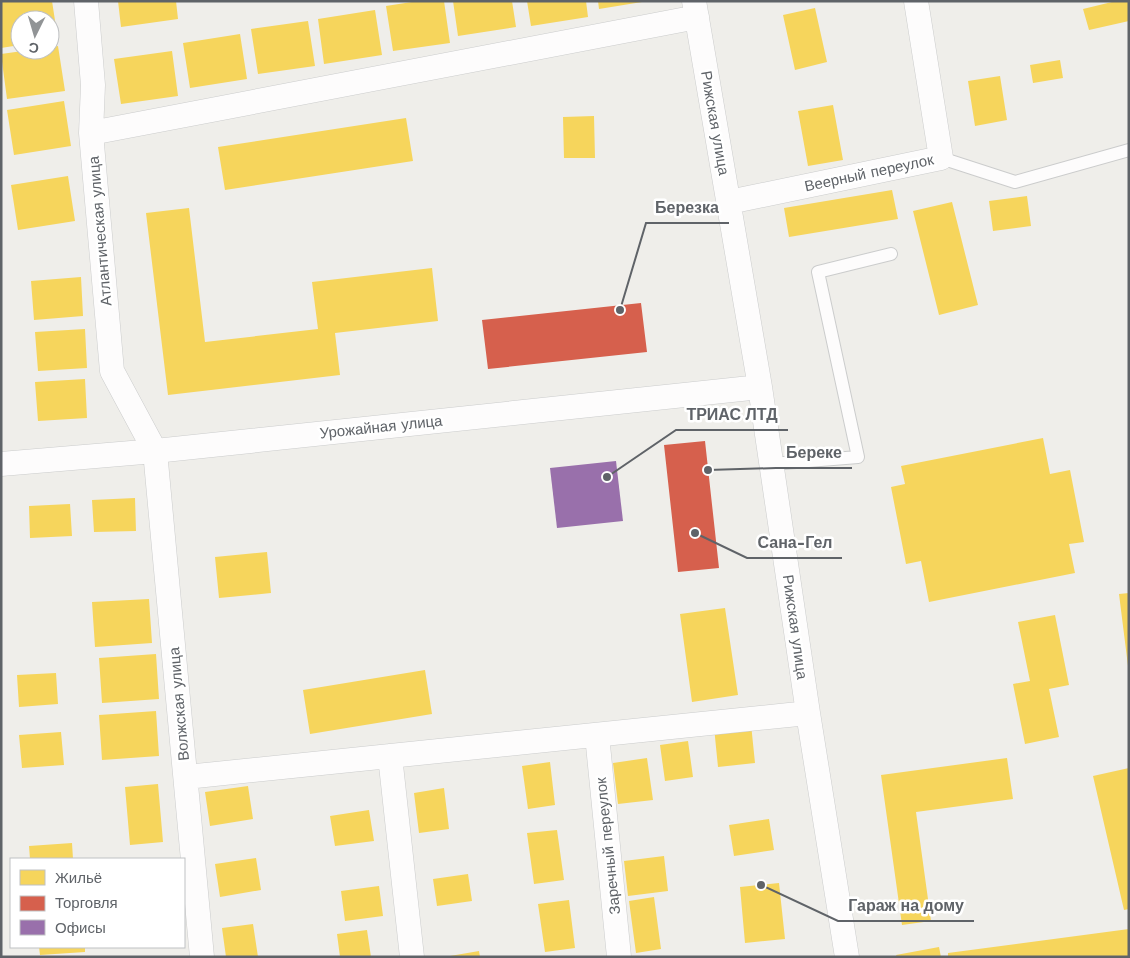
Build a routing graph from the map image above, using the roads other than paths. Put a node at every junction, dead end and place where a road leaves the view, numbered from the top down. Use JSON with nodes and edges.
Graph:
{"nodes":[{"id":1,"x":86,"y":1,"type":"edge"},
{"id":2,"x":916,"y":1,"type":"edge"},
{"id":3,"x":696,"y":9,"type":"edge"},
{"id":4,"x":91,"y":133,"type":"junction"},
{"id":5,"x":1129,"y":150,"type":"edge"},
{"id":6,"x":941,"y":158,"type":"junction"},
{"id":7,"x":729,"y":202,"type":"junction"},
{"id":8,"x":892,"y":254,"type":"dead end"},
{"id":9,"x":760,"y":387,"type":"junction"},
{"id":10,"x":155,"y":451,"type":"junction"},
{"id":11,"x":1,"y":464,"type":"edge"},
{"id":12,"x":771,"y":464,"type":"junction"},
{"id":13,"x":808,"y":713,"type":"junction"},
{"id":14,"x":597,"y":735,"type":"junction"},
{"id":15,"x":390,"y":756,"type":"junction"},
{"id":16,"x":186,"y":777,"type":"junction"},
{"id":17,"x":202,"y":957,"type":"edge"},
{"id":18,"x":412,"y":957,"type":"edge"},
{"id":19,"x":619,"y":957,"type":"edge"},
{"id":20,"x":847,"y":957,"type":"edge"}],
"edges":[{"from":1,"to":4,"type":"street","name":"Атлантическая улица"},
{"from":2,"to":6,"type":"street","name":"Веерный переулок"},
{"from":3,"to":4,"type":"street"},
{"from":3,"to":7,"type":"street","name":"Рижская улица"},
{"from":4,"to":10,"type":"street","name":"Атлантическая улица"},
{"from":5,"to":6,"type":"lane"},
{"from":6,"to":7,"type":"street","name":"Веерный переулок"},
{"from":7,"to":9,"type":"street","name":"Рижская улица"},
{"from":8,"to":12,"type":"lane"},
{"from":9,"to":10,"type":"street","name":"Урожайная улица"},
{"from":9,"to":12,"type":"street","name":"Рижская улица"},
{"from":10,"to":11,"type":"street","name":"Урожайная улица"},
{"from":10,"to":16,"type":"street","name":"Волжская улица"},
{"from":12,"to":13,"type":"street","name":"Рижская улица"},
{"from":13,"to":14,"type":"street"},
{"from":13,"to":20,"type":"street","name":"Рижская улица"},
{"from":14,"to":15,"type":"street"},
{"from":14,"to":19,"type":"street","name":"Заречный переулок"},
{"from":15,"to":16,"type":"street"},
{"from":15,"to":18,"type":"street"},
{"from":16,"to":17,"type":"street","name":"Волжская улица"}]}
